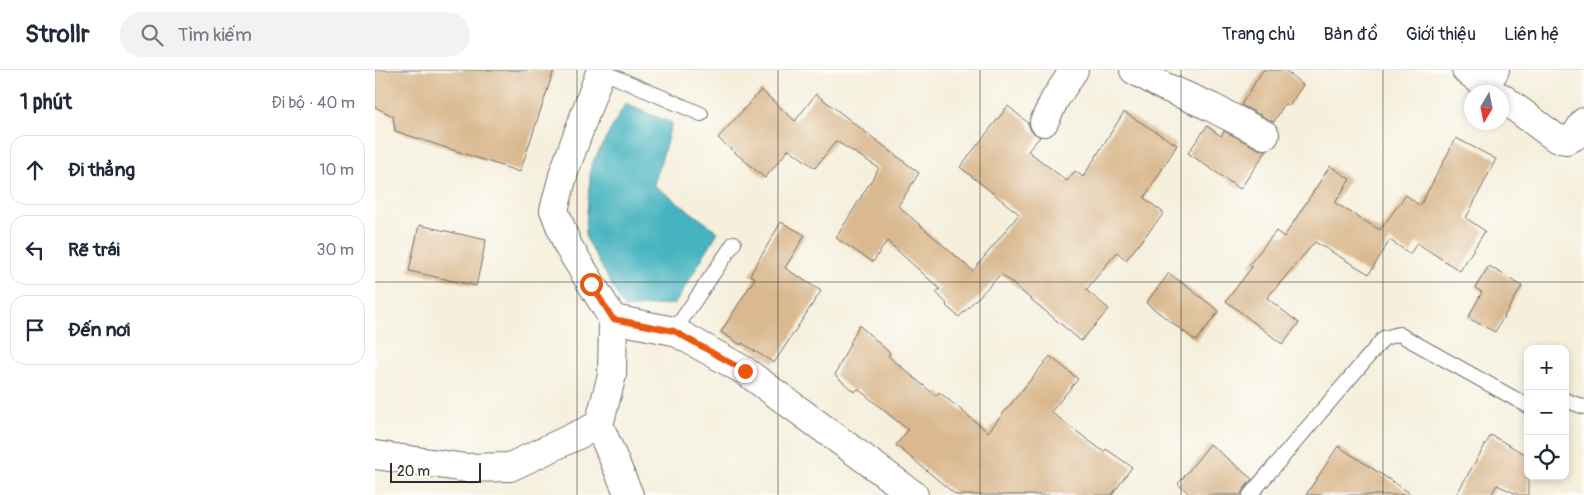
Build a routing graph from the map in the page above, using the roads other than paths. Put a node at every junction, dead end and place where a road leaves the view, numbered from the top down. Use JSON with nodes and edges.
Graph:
{"nodes":[{"id":1,"x":1074,"y":70,"type":"edge"},
{"id":2,"x":1134,"y":70,"type":"edge"},
{"id":3,"x":601,"y":71,"type":"edge"},
{"id":4,"x":1489,"y":83,"type":"edge"},
{"id":5,"x":701,"y":114,"type":"dead end"},
{"id":6,"x":1044,"y":122,"type":"dead end"},
{"id":7,"x":1584,"y":122,"type":"edge"},
{"id":8,"x":1265,"y":135,"type":"dead end"},
{"id":9,"x":733,"y":243,"type":"dead end"},
{"id":10,"x":613,"y":319,"type":"junction"},
{"id":11,"x":674,"y":331,"type":"junction"},
{"id":12,"x":1569,"y":401,"type":"edge"},
{"id":13,"x":1524,"y":404,"type":"edge"},
{"id":14,"x":1584,"y":407,"type":"edge"},
{"id":15,"x":599,"y":425,"type":"junction"},
{"id":16,"x":375,"y":455,"type":"edge"},
{"id":17,"x":629,"y":495,"type":"edge"},
{"id":18,"x":914,"y":495,"type":"edge"},
{"id":19,"x":1250,"y":495,"type":"edge"}],
"edges":[{"from":1,"to":6,"type":"street"},
{"from":2,"to":8,"type":"street"},
{"from":3,"to":5,"type":"lane"},
{"from":3,"to":10,"type":"street"},
{"from":4,"to":7,"type":"street"},
{"from":9,"to":11,"type":"lane"},
{"from":10,"to":11,"type":"street"},
{"from":10,"to":15,"type":"street"},
{"from":11,"to":18,"type":"street"},
{"from":12,"to":14,"type":"lane"},
{"from":13,"to":19,"type":"lane"},
{"from":15,"to":16,"type":"street"},
{"from":15,"to":17,"type":"street"}]}
